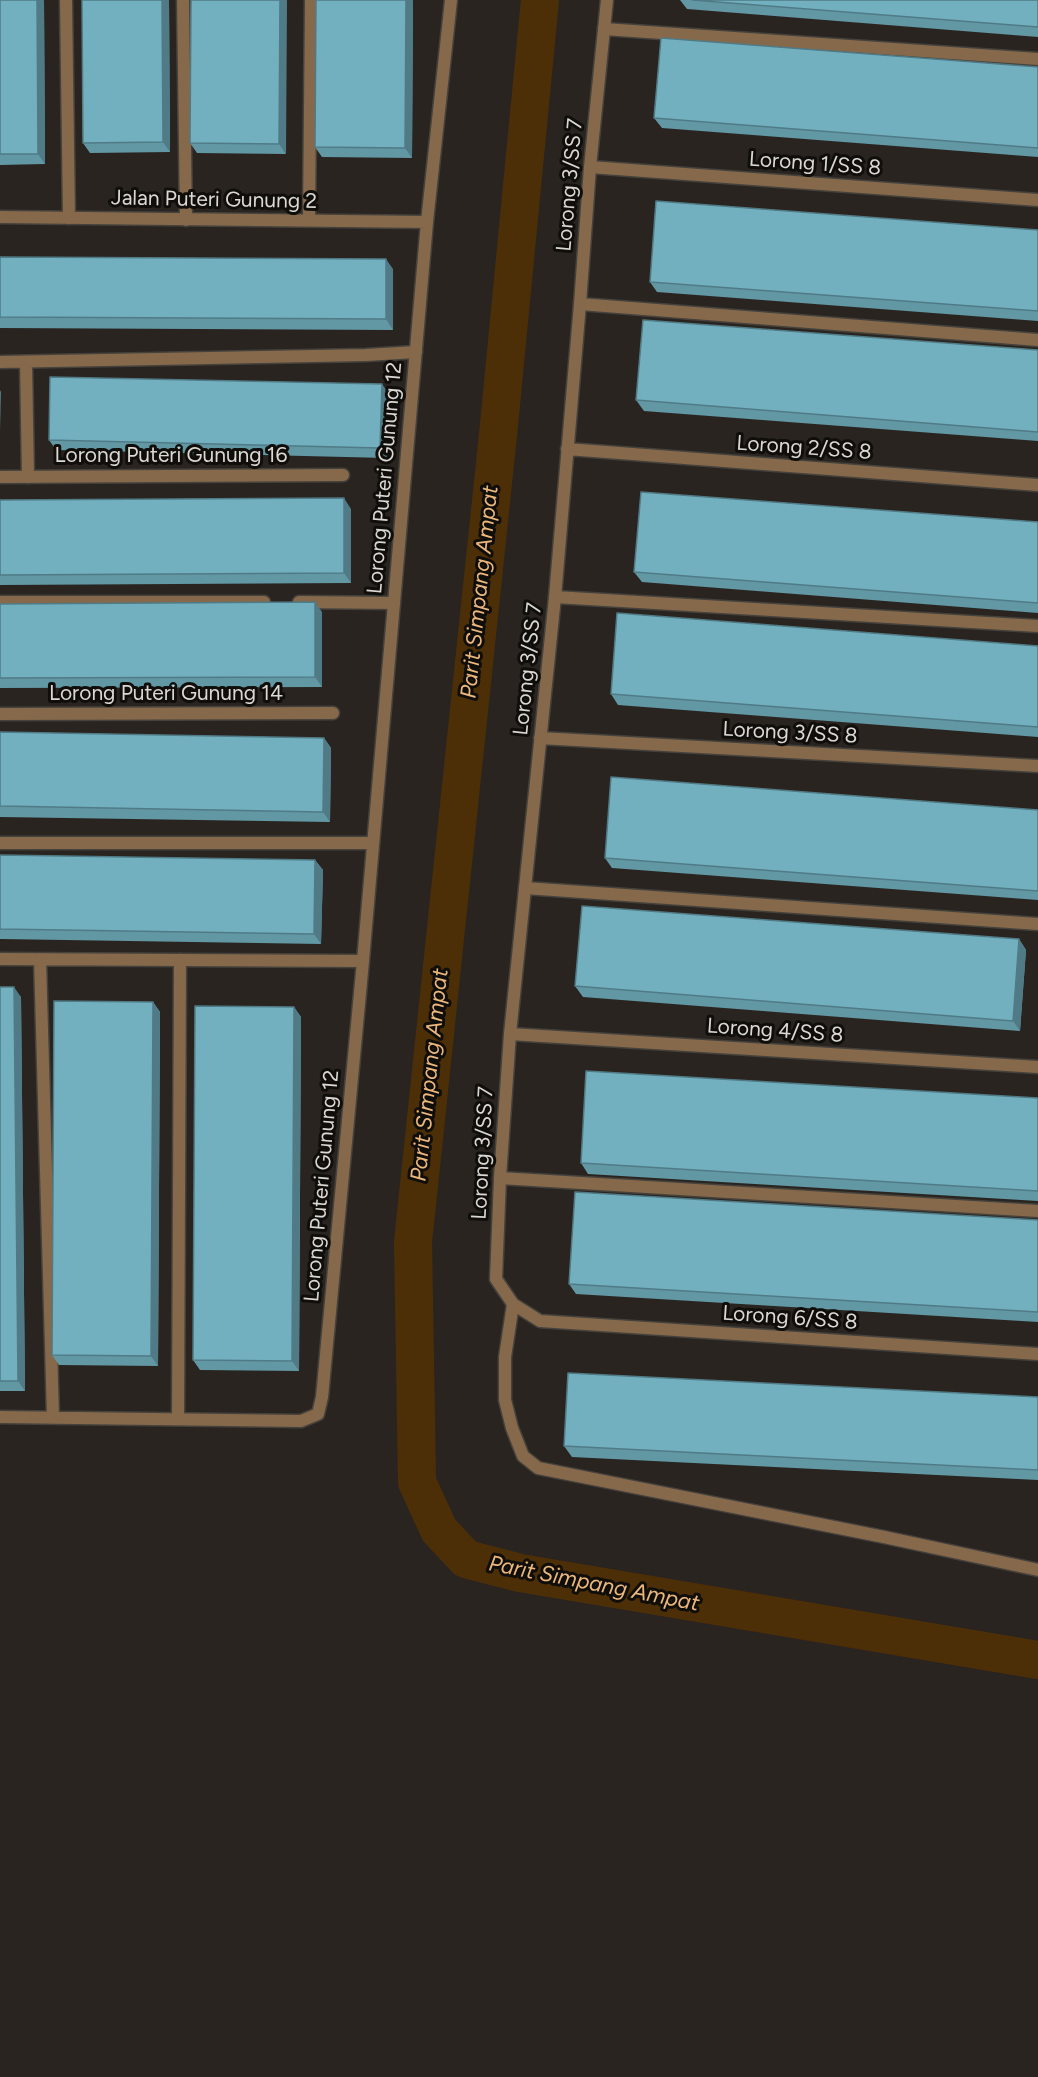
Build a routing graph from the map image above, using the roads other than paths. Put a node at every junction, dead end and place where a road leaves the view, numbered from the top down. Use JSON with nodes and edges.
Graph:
{"nodes":[{"id":1,"x":66,"y":0,"type":"edge"},
{"id":2,"x":183,"y":0,"type":"edge"},
{"id":3,"x":311,"y":0,"type":"edge"},
{"id":4,"x":451,"y":0,"type":"edge"},
{"id":5,"x":606,"y":0,"type":"edge"},
{"id":6,"x":604,"y":29,"type":"junction"},
{"id":7,"x":1038,"y":59,"type":"edge"},
{"id":8,"x":590,"y":167,"type":"junction"},
{"id":9,"x":1038,"y":200,"type":"edge"},
{"id":10,"x":0,"y":217,"type":"edge"},
{"id":11,"x":69,"y":218,"type":"junction"},
{"id":12,"x":186,"y":219,"type":"junction"},
{"id":13,"x":309,"y":220,"type":"junction"},
{"id":14,"x":427,"y":222,"type":"junction"},
{"id":15,"x":580,"y":304,"type":"junction"},
{"id":16,"x":1038,"y":340,"type":"edge"},
{"id":17,"x":416,"y":352,"type":"junction"},
{"id":18,"x":0,"y":362,"type":"edge"},
{"id":19,"x":26,"y":362,"type":"junction"},
{"id":20,"x":567,"y":449,"type":"junction"},
{"id":21,"x":343,"y":475,"type":"dead end"},
{"id":22,"x":0,"y":477,"type":"edge"},
{"id":23,"x":28,"y":477,"type":"junction"},
{"id":24,"x":1038,"y":485,"type":"edge"},
{"id":25,"x":555,"y":597,"type":"junction"},
{"id":26,"x":0,"y":602,"type":"edge"},
{"id":27,"x":394,"y":603,"type":"junction"},
{"id":28,"x":1038,"y":626,"type":"edge"},
{"id":29,"x":333,"y":713,"type":"dead end"},
{"id":30,"x":0,"y":714,"type":"edge"},
{"id":31,"x":540,"y":738,"type":"junction"},
{"id":32,"x":1038,"y":766,"type":"edge"},
{"id":33,"x":0,"y":843,"type":"edge"},
{"id":34,"x":373,"y":843,"type":"junction"},
{"id":35,"x":525,"y":888,"type":"junction"},
{"id":36,"x":1038,"y":924,"type":"edge"},
{"id":37,"x":0,"y":959,"type":"edge"},
{"id":38,"x":40,"y":959,"type":"junction"},
{"id":39,"x":180,"y":960,"type":"junction"},
{"id":40,"x":363,"y":961,"type":"junction"},
{"id":41,"x":510,"y":1034,"type":"junction"},
{"id":42,"x":1038,"y":1067,"type":"edge"},
{"id":43,"x":500,"y":1178,"type":"junction"},
{"id":44,"x":1038,"y":1211,"type":"edge"},
{"id":45,"x":513,"y":1304,"type":"junction"},
{"id":46,"x":540,"y":1321,"type":"joint"},
{"id":47,"x":1038,"y":1354,"type":"edge"},
{"id":48,"x":0,"y":1417,"type":"edge"},
{"id":49,"x":53,"y":1417,"type":"junction"},
{"id":50,"x":178,"y":1419,"type":"junction"},
{"id":51,"x":1038,"y":1570,"type":"edge"}],
"edges":[{"from":1,"to":11,"type":"street"},
{"from":2,"to":12,"type":"street"},
{"from":3,"to":13,"type":"street"},
{"from":4,"to":14,"type":"street","name":"Lorong Puteri Gunung 12"},
{"from":5,"to":6,"type":"street","name":"Lorong 3/SS 7"},
{"from":6,"to":7,"type":"street"},
{"from":6,"to":8,"type":"street","name":"Lorong 3/SS 7"},
{"from":8,"to":9,"type":"street","name":"Lorong 1/SS 8"},
{"from":8,"to":15,"type":"street","name":"Lorong 3/SS 7"},
{"from":10,"to":11,"type":"street","name":"Jalan Puteri Gunung 2"},
{"from":11,"to":12,"type":"street","name":"Jalan Puteri Gunung 2"},
{"from":12,"to":13,"type":"street","name":"Jalan Puteri Gunung 2"},
{"from":13,"to":14,"type":"street","name":"Jalan Puteri Gunung 2"},
{"from":14,"to":17,"type":"street","name":"Lorong Puteri Gunung 12"},
{"from":15,"to":16,"type":"street"},
{"from":15,"to":20,"type":"street","name":"Lorong 3/SS 7"},
{"from":17,"to":19,"type":"street"},
{"from":17,"to":27,"type":"street","name":"Lorong Puteri Gunung 12"},
{"from":18,"to":19,"type":"street"},
{"from":19,"to":23,"type":"street"},
{"from":20,"to":24,"type":"street","name":"Lorong 2/SS 8"},
{"from":20,"to":25,"type":"street","name":"Lorong 3/SS 7"},
{"from":21,"to":23,"type":"street","name":"Lorong Puteri Gunung 16"},
{"from":22,"to":23,"type":"street","name":"Lorong Puteri Gunung 16"},
{"from":25,"to":28,"type":"street"},
{"from":25,"to":31,"type":"street","name":"Lorong 3/SS 7"},
{"from":26,"to":27,"type":"street"},
{"from":27,"to":34,"type":"street","name":"Lorong Puteri Gunung 12"},
{"from":29,"to":30,"type":"street","name":"Lorong Puteri Gunung 14"},
{"from":31,"to":32,"type":"street","name":"Lorong 3/SS 8"},
{"from":31,"to":35,"type":"street","name":"Lorong 3/SS 7"},
{"from":33,"to":34,"type":"street"},
{"from":34,"to":40,"type":"street","name":"Lorong Puteri Gunung 12"},
{"from":35,"to":36,"type":"street"},
{"from":35,"to":41,"type":"street","name":"Lorong 3/SS 7"},
{"from":37,"to":38,"type":"street"},
{"from":38,"to":39,"type":"street"},
{"from":38,"to":49,"type":"street"},
{"from":39,"to":40,"type":"street"},
{"from":39,"to":50,"type":"street"},
{"from":40,"to":50,"type":"street","name":"Lorong Puteri Gunung 12"},
{"from":41,"to":42,"type":"street","name":"Lorong 4/SS 8"},
{"from":41,"to":43,"type":"street","name":"Lorong 3/SS 7"},
{"from":43,"to":44,"type":"street"},
{"from":43,"to":45,"type":"street","name":"Lorong 3/SS 7"},
{"from":45,"to":46,"type":"street","name":"Lorong 3/SS 7"},
{"from":45,"to":51,"type":"street"},
{"from":46,"to":47,"type":"street","name":"Lorong 6/SS 8"},
{"from":48,"to":49,"type":"street"},
{"from":49,"to":50,"type":"street"}]}
